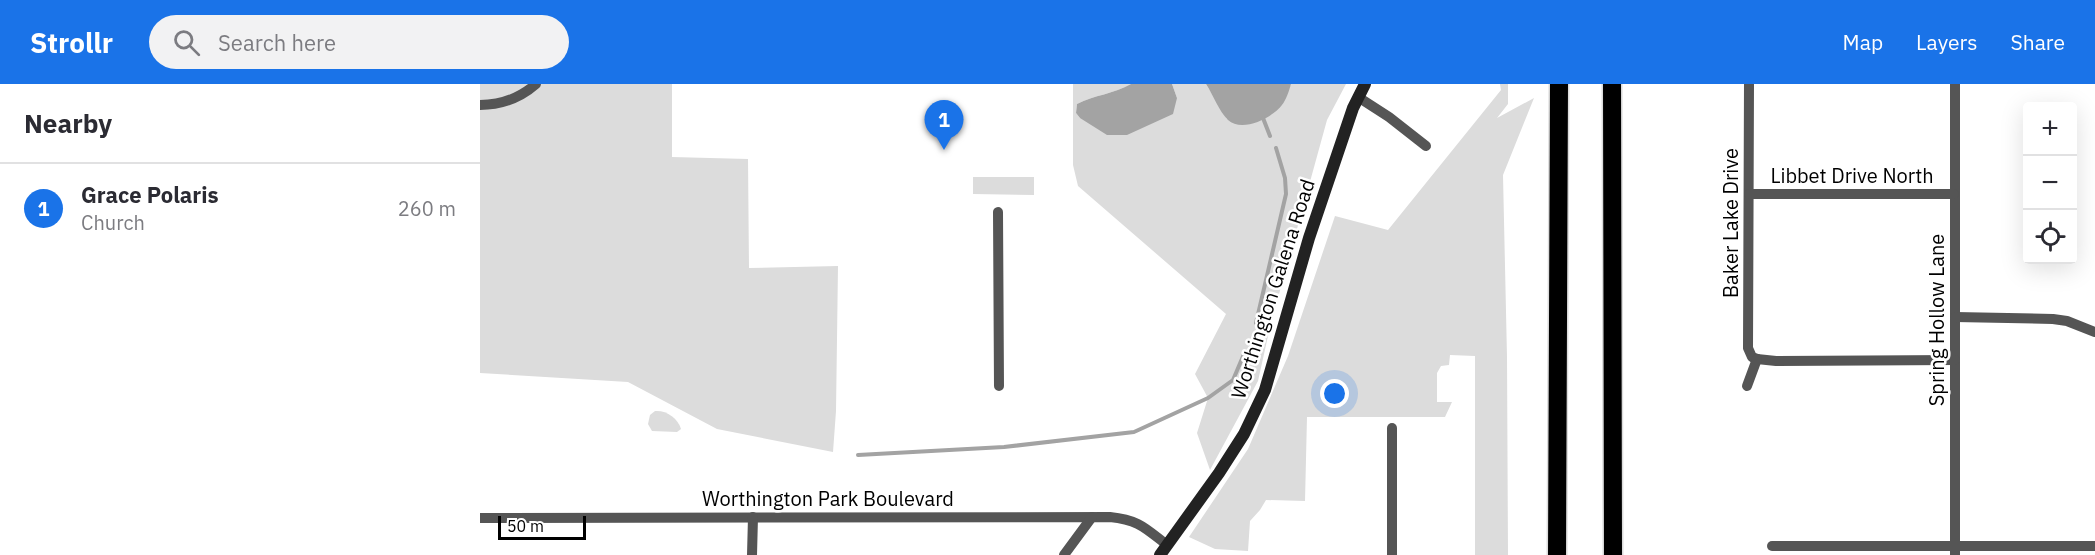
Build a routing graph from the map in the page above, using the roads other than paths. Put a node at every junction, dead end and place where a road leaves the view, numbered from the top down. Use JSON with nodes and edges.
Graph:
{"nodes":[{"id":1,"x":536,"y":84,"type":"edge"},
{"id":2,"x":1365,"y":84,"type":"edge"},
{"id":3,"x":1559,"y":84,"type":"edge"},
{"id":4,"x":1612,"y":84,"type":"edge"},
{"id":5,"x":1749,"y":84,"type":"edge"},
{"id":6,"x":1954,"y":84,"type":"edge"},
{"id":7,"x":1358,"y":97,"type":"junction"},
{"id":8,"x":480,"y":105,"type":"edge"},
{"id":9,"x":1426,"y":146,"type":"dead end"},
{"id":10,"x":1749,"y":194,"type":"junction"},
{"id":11,"x":1954,"y":194,"type":"junction"},
{"id":12,"x":998,"y":212,"type":"dead end"},
{"id":13,"x":1955,"y":317,"type":"junction"},
{"id":14,"x":2095,"y":332,"type":"edge"},
{"id":15,"x":1757,"y":359,"type":"junction"},
{"id":16,"x":1955,"y":360,"type":"junction"},
{"id":17,"x":999,"y":386,"type":"dead end"},
{"id":18,"x":1747,"y":386,"type":"dead end"},
{"id":19,"x":1392,"y":428,"type":"dead end"},
{"id":20,"x":753,"y":517,"type":"junction"},
{"id":21,"x":1092,"y":517,"type":"junction"},
{"id":22,"x":480,"y":518,"type":"edge"},
{"id":23,"x":1772,"y":546,"type":"dead end"},
{"id":24,"x":2095,"y":546,"type":"edge"},
{"id":25,"x":1163,"y":550,"type":"edge"},
{"id":26,"x":1955,"y":550,"type":"edge"},
{"id":27,"x":753,"y":555,"type":"edge"},
{"id":28,"x":1064,"y":555,"type":"edge"},
{"id":29,"x":1392,"y":555,"type":"edge"},
{"id":30,"x":1557,"y":555,"type":"edge"},
{"id":31,"x":1613,"y":555,"type":"edge"}],
"edges":[{"from":1,"to":8,"type":"street"},
{"from":2,"to":7,"type":"street","name":"Worthington Galena Road"},
{"from":3,"to":30,"type":"highway"},
{"from":4,"to":31,"type":"highway"},
{"from":5,"to":10,"type":"street","name":"Baker Lake Drive"},
{"from":6,"to":11,"type":"street","name":"Spring Hollow Lane"},
{"from":7,"to":9,"type":"street"},
{"from":7,"to":25,"type":"street","name":"Worthington Galena Road"},
{"from":10,"to":11,"type":"street","name":"Libbet Drive North"},
{"from":10,"to":15,"type":"street","name":"Baker Lake Drive"},
{"from":11,"to":13,"type":"street","name":"Spring Hollow Lane"},
{"from":12,"to":17,"type":"street"},
{"from":13,"to":14,"type":"street"},
{"from":13,"to":16,"type":"street","name":"Spring Hollow Lane"},
{"from":15,"to":16,"type":"street"},
{"from":15,"to":18,"type":"street"},
{"from":16,"to":26,"type":"street","name":"Spring Hollow Lane"},
{"from":19,"to":29,"type":"street"},
{"from":20,"to":21,"type":"street","name":"Worthington Park Boulevard"},
{"from":20,"to":22,"type":"street","name":"Worthington Park Boulevard"},
{"from":20,"to":27,"type":"street"},
{"from":21,"to":25,"type":"street","name":"Worthington Park Boulevard"},
{"from":21,"to":28,"type":"street"},
{"from":23,"to":26,"type":"street"},
{"from":24,"to":26,"type":"street"}]}
